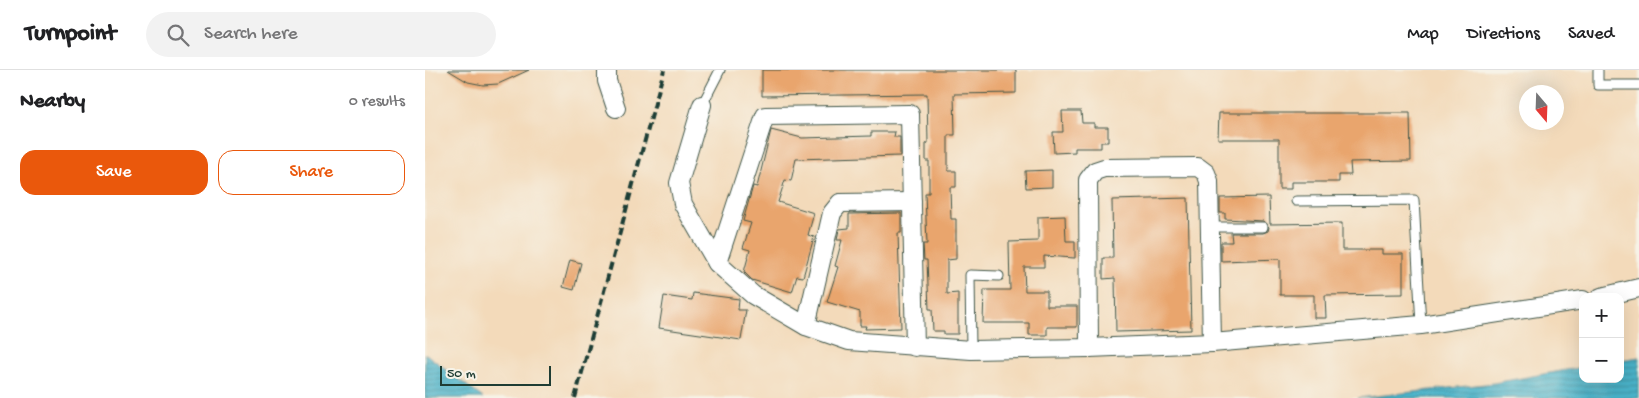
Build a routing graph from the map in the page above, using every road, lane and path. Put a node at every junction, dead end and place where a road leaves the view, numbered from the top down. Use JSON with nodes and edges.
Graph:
{"nodes":[{"id":1,"x":607,"y":70,"type":"edge"},
{"id":2,"x":721,"y":70,"type":"edge"},
{"id":3,"x":1598,"y":70,"type":"edge"},
{"id":4,"x":1639,"y":85,"type":"edge"},
{"id":5,"x":702,"y":105,"type":"joint"},
{"id":6,"x":616,"y":108,"type":"dead end"},
{"id":7,"x":912,"y":202,"type":"junction"},
{"id":8,"x":1296,"y":202,"type":"dead end"},
{"id":9,"x":1210,"y":227,"type":"junction"},
{"id":10,"x":1263,"y":227,"type":"dead end"},
{"id":11,"x":717,"y":263,"type":"junction"},
{"id":12,"x":999,"y":276,"type":"dead end"},
{"id":13,"x":1639,"y":288,"type":"edge"},
{"id":14,"x":1618,"y":293,"type":"edge"},
{"id":15,"x":1579,"y":301,"type":"edge"},
{"id":16,"x":1421,"y":325,"type":"junction"},
{"id":17,"x":806,"y":326,"type":"junction"},
{"id":18,"x":1212,"y":343,"type":"junction"},
{"id":19,"x":915,"y":347,"type":"junction"},
{"id":20,"x":1089,"y":348,"type":"junction"},
{"id":21,"x":971,"y":350,"type":"junction"}],
"edges":[{"from":1,"to":6,"type":"street"},
{"from":2,"to":5,"type":"lane"},
{"from":3,"to":4,"type":"lane"},
{"from":5,"to":11,"type":"street"},
{"from":7,"to":11,"type":"street"},
{"from":7,"to":17,"type":"street"},
{"from":7,"to":19,"type":"street"},
{"from":8,"to":16,"type":"lane"},
{"from":9,"to":10,"type":"lane"},
{"from":9,"to":18,"type":"street"},
{"from":9,"to":20,"type":"street"},
{"from":11,"to":17,"type":"street"},
{"from":12,"to":21,"type":"lane"},
{"from":13,"to":14,"type":"street"},
{"from":15,"to":16,"type":"street"},
{"from":16,"to":18,"type":"street"},
{"from":17,"to":19,"type":"street"},
{"from":18,"to":20,"type":"street"},
{"from":19,"to":21,"type":"street"},
{"from":20,"to":21,"type":"street"}]}
